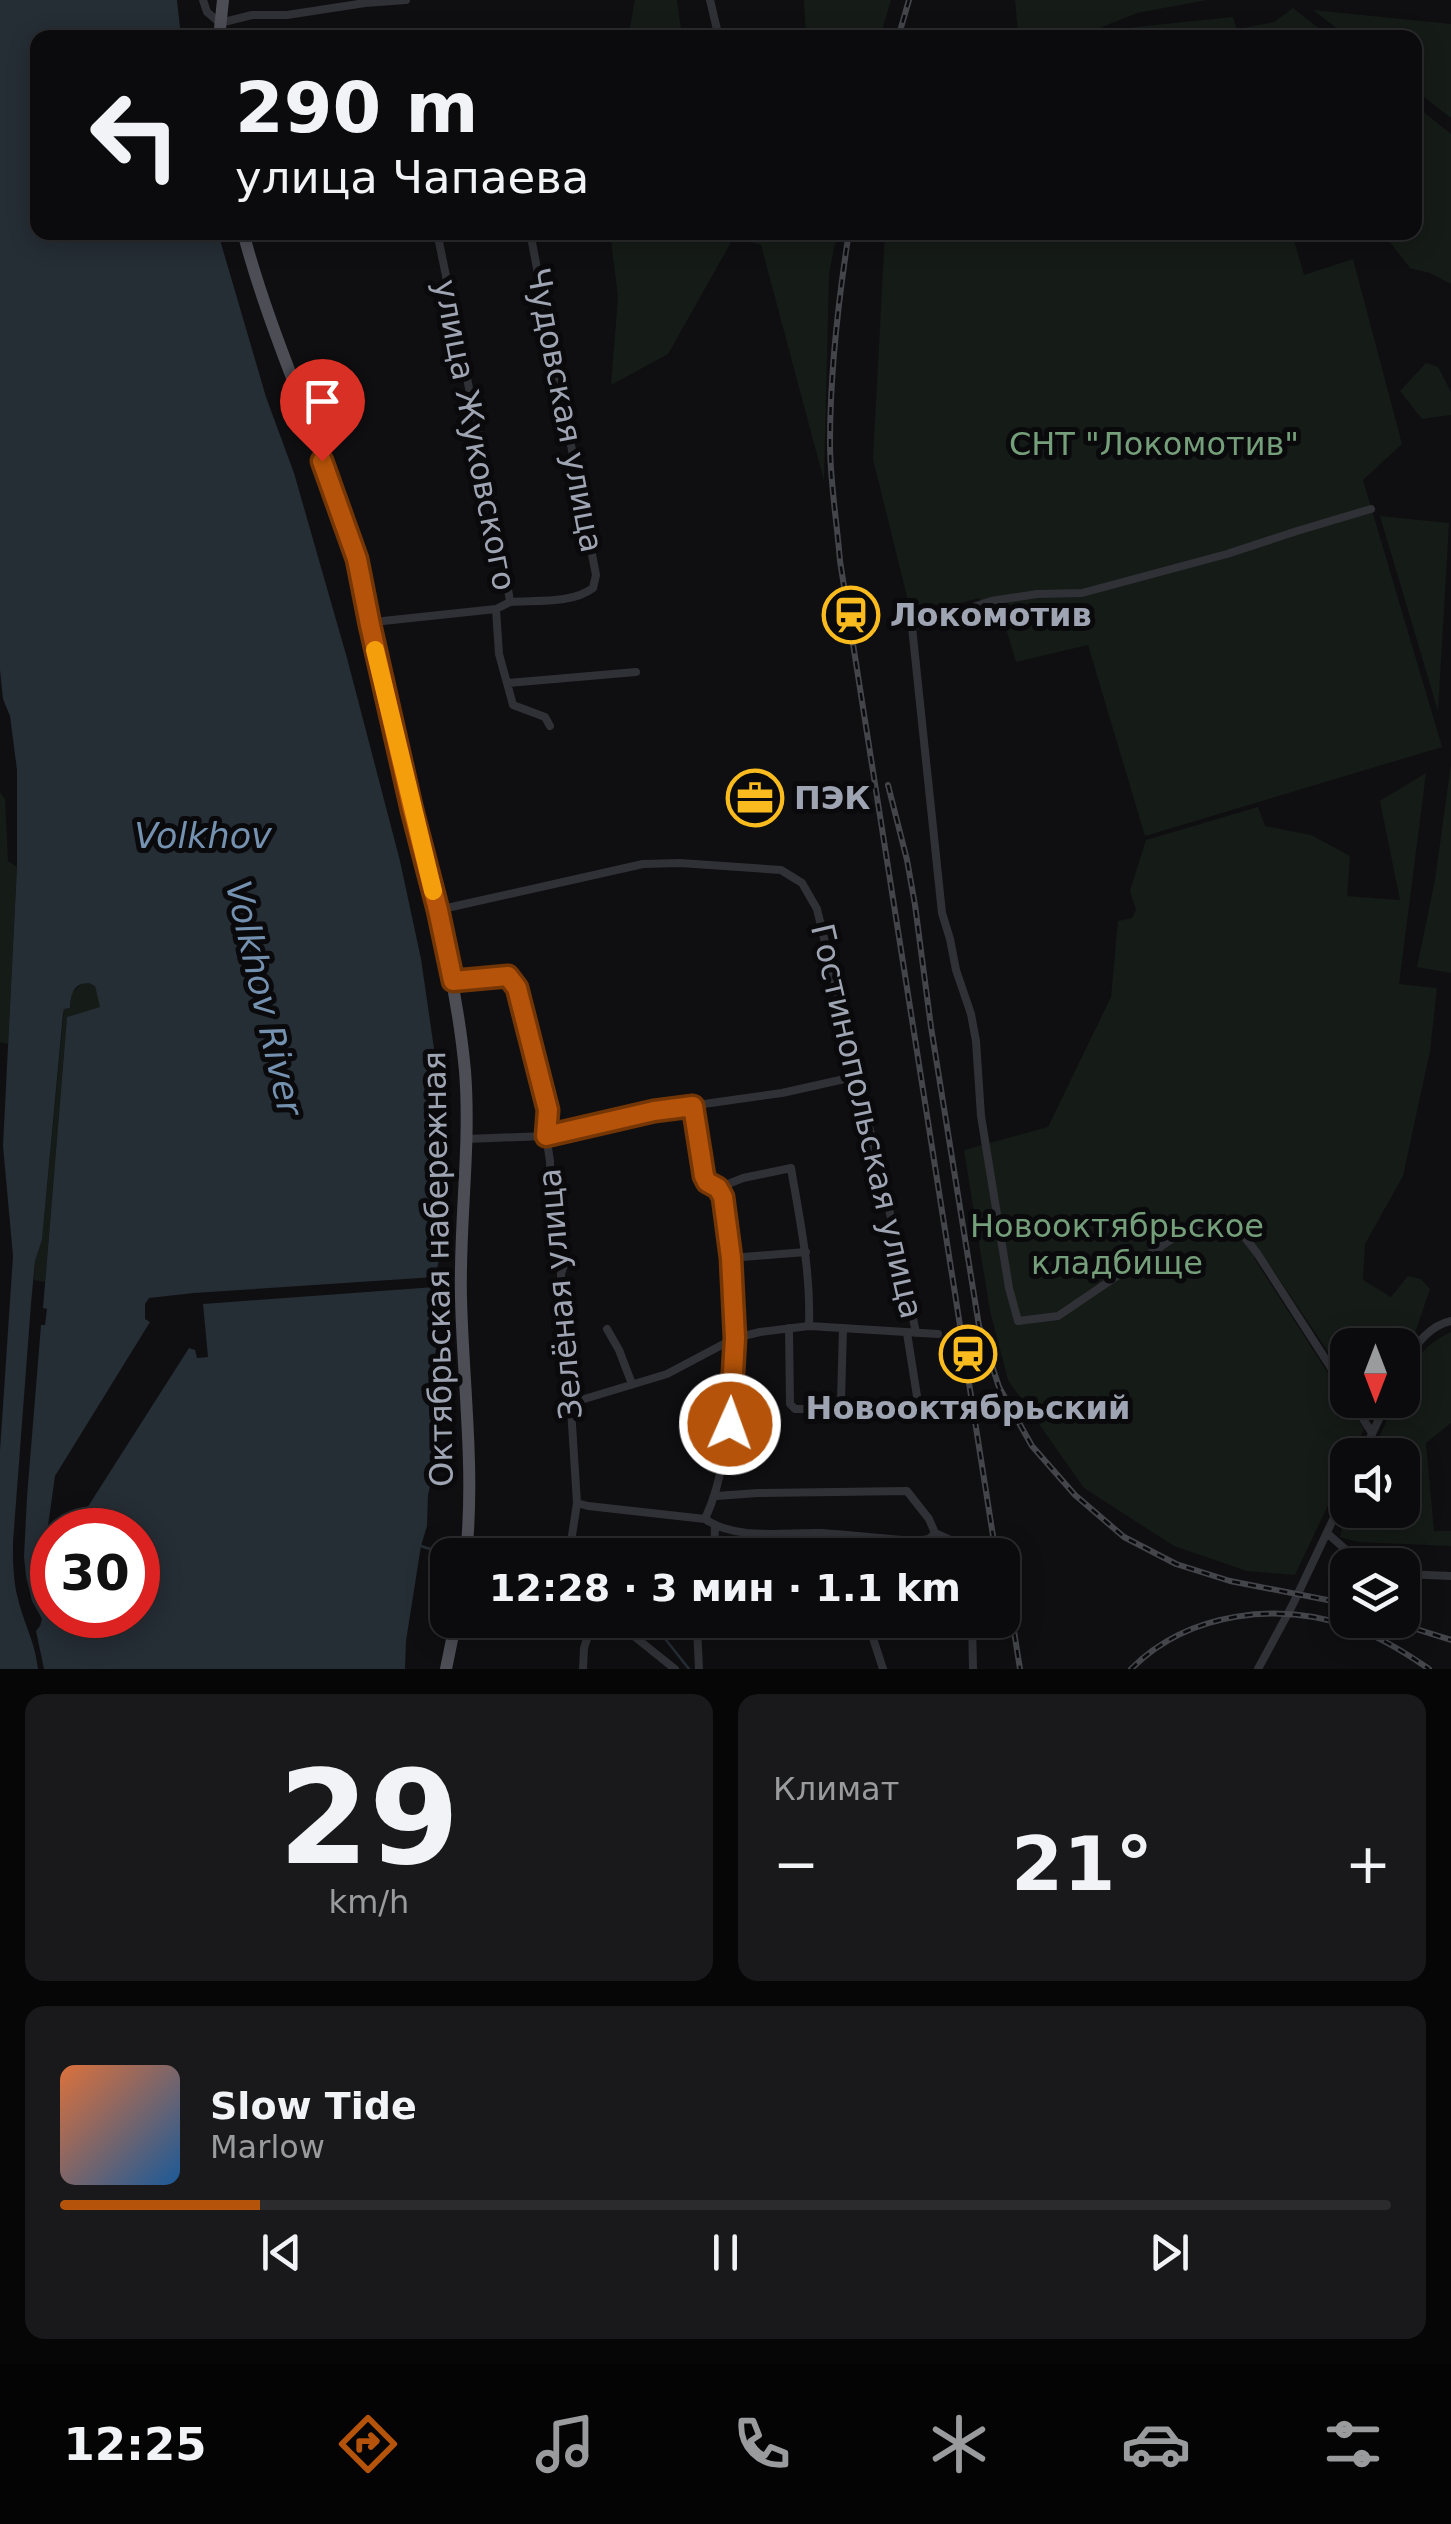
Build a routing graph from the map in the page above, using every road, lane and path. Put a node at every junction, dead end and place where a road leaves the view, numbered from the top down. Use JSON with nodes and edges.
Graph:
{"nodes":[{"id":1,"x":203,"y":0,"type":"edge"},
{"id":2,"x":223,"y":0,"type":"edge"},
{"id":3,"x":406,"y":0,"type":"edge"},
{"id":4,"x":710,"y":0,"type":"edge"},
{"id":5,"x":219,"y":30,"type":"edge"},
{"id":6,"x":716,"y":30,"type":"edge"},
{"id":7,"x":244,"y":240,"type":"edge"},
{"id":8,"x":439,"y":240,"type":"edge"},
{"id":9,"x":532,"y":240,"type":"edge"},
{"id":10,"x":1372,"y":510,"type":"dead end"},
{"id":11,"x":510,"y":602,"type":"junction"},
{"id":12,"x":496,"y":609,"type":"junction"},
{"id":13,"x":370,"y":625,"type":"junction"},
{"id":14,"x":636,"y":672,"type":"dead end"},
{"id":15,"x":508,"y":683,"type":"junction"},
{"id":16,"x":550,"y":726,"type":"dead end"},
{"id":17,"x":438,"y":910,"type":"junction"},
{"id":18,"x":453,"y":981,"type":"junction"},
{"id":19,"x":858,"y":1076,"type":"junction"},
{"id":20,"x":693,"y":1106,"type":"junction"},
{"id":21,"x":546,"y":1136,"type":"junction"},
{"id":22,"x":467,"y":1139,"type":"junction"},
{"id":23,"x":718,"y":1188,"type":"junction"},
{"id":24,"x":806,"y":1252,"type":"junction"},
{"id":25,"x":731,"y":1258,"type":"junction"},
{"id":26,"x":1451,"y":1321,"type":"edge"},
{"id":27,"x":809,"y":1326,"type":"junction"},
{"id":28,"x":789,"y":1328,"type":"junction"},
{"id":29,"x":843,"y":1328,"type":"junction"},
{"id":30,"x":607,"y":1330,"type":"dead end"},
{"id":31,"x":911,"y":1333,"type":"junction"},
{"id":32,"x":938,"y":1334,"type":"dead end"},
{"id":33,"x":735,"y":1338,"type":"junction"},
{"id":34,"x":1420,"y":1342,"type":"edge"},
{"id":35,"x":1330,"y":1367,"type":"edge"},
{"id":36,"x":632,"y":1384,"type":"junction"},
{"id":37,"x":571,"y":1403,"type":"junction"},
{"id":38,"x":920,"y":1416,"type":"dead end"},
{"id":39,"x":1362,"y":1418,"type":"edge"},
{"id":40,"x":1379,"y":1418,"type":"edge"},
{"id":41,"x":1372,"y":1433,"type":"junction"},
{"id":42,"x":1370,"y":1438,"type":"edge"},
{"id":43,"x":716,"y":1496,"type":"junction"},
{"id":44,"x":577,"y":1503,"type":"junction"},
{"id":45,"x":705,"y":1519,"type":"junction"},
{"id":46,"x":715,"y":1526,"type":"junction"},
{"id":47,"x":1330,"y":1527,"type":"edge"},
{"id":48,"x":935,"y":1533,"type":"junction"},
{"id":49,"x":1327,"y":1533,"type":"junction"},
{"id":50,"x":467,"y":1538,"type":"edge"},
{"id":51,"x":572,"y":1538,"type":"edge"},
{"id":52,"x":715,"y":1538,"type":"edge"},
{"id":53,"x":868,"y":1538,"type":"edge"},
{"id":54,"x":929,"y":1538,"type":"edge"},
{"id":55,"x":946,"y":1538,"type":"edge"},
{"id":56,"x":1343,"y":1548,"type":"edge"},
{"id":57,"x":1420,"y":1575,"type":"edge"},
{"id":58,"x":1451,"y":1576,"type":"edge"},
{"id":59,"x":453,"y":1638,"type":"edge"},
{"id":60,"x":587,"y":1638,"type":"edge"},
{"id":61,"x":636,"y":1638,"type":"edge"},
{"id":62,"x":698,"y":1638,"type":"edge"},
{"id":63,"x":874,"y":1638,"type":"edge"},
{"id":64,"x":972,"y":1638,"type":"edge"},
{"id":65,"x":446,"y":1669,"type":"edge"},
{"id":66,"x":582,"y":1669,"type":"edge"},
{"id":67,"x":675,"y":1669,"type":"edge"},
{"id":68,"x":699,"y":1669,"type":"edge"},
{"id":69,"x":884,"y":1669,"type":"edge"},
{"id":70,"x":973,"y":1669,"type":"edge"},
{"id":71,"x":1258,"y":1669,"type":"edge"}],
"edges":[{"from":1,"to":5,"type":"street"},
{"from":2,"to":5,"type":"main road"},
{"from":3,"to":5,"type":"street"},
{"from":4,"to":6,"type":"street"},
{"from":7,"to":13,"type":"main road","name":"Октябрьская набережная"},
{"from":8,"to":11,"type":"street","name":"улица Жуковского"},
{"from":9,"to":11,"type":"street","name":"Чудовская улица"},
{"from":10,"to":35,"type":"street"},
{"from":11,"to":12,"type":"street","name":"улица Жуковского"},
{"from":12,"to":13,"type":"street"},
{"from":12,"to":15,"type":"street","name":"улица Жуковского"},
{"from":13,"to":17,"type":"main road","name":"Октябрьская набережная"},
{"from":14,"to":15,"type":"street"},
{"from":15,"to":16,"type":"street"},
{"from":17,"to":18,"type":"main road","name":"Октябрьская набережная"},
{"from":17,"to":19,"type":"street","name":"Гостинопольская улица"},
{"from":18,"to":21,"type":"street","name":"Зелёная улица"},
{"from":18,"to":22,"type":"main road","name":"Октябрьская набережная"},
{"from":19,"to":20,"type":"street"},
{"from":19,"to":31,"type":"street","name":"Гостинопольская улица"},
{"from":20,"to":21,"type":"street"},
{"from":20,"to":23,"type":"street"},
{"from":21,"to":22,"type":"street"},
{"from":21,"to":37,"type":"street","name":"Зелёная улица"},
{"from":22,"to":50,"type":"main road","name":"Октябрьская набережная"},
{"from":23,"to":24,"type":"street"},
{"from":23,"to":25,"type":"street"},
{"from":24,"to":25,"type":"street"},
{"from":24,"to":27,"type":"street"},
{"from":25,"to":33,"type":"street"},
{"from":26,"to":34,"type":"street"},
{"from":27,"to":28,"type":"street"},
{"from":27,"to":29,"type":"street"},
{"from":28,"to":29,"type":"street"},
{"from":28,"to":33,"type":"street"},
{"from":29,"to":31,"type":"street"},
{"from":30,"to":36,"type":"street"},
{"from":31,"to":32,"type":"street"},
{"from":31,"to":38,"type":"street","name":"Гостинопольская улица"},
{"from":33,"to":36,"type":"street"},
{"from":33,"to":43,"type":"street"},
{"from":36,"to":37,"type":"street"},
{"from":37,"to":44,"type":"street","name":"Зелёная улица"},
{"from":39,"to":41,"type":"street"},
{"from":40,"to":41,"type":"street"},
{"from":41,"to":42,"type":"street"},
{"from":43,"to":45,"type":"street"},
{"from":43,"to":48,"type":"street"},
{"from":44,"to":45,"type":"street"},
{"from":44,"to":51,"type":"street","name":"Зелёная улица"},
{"from":45,"to":46,"type":"street"},
{"from":46,"to":52,"type":"street"},
{"from":46,"to":53,"type":"street"},
{"from":47,"to":49,"type":"street"},
{"from":48,"to":54,"type":"street"},
{"from":48,"to":55,"type":"street"},
{"from":49,"to":56,"type":"street"},
{"from":49,"to":71,"type":"street"},
{"from":57,"to":58,"type":"street"},
{"from":59,"to":65,"type":"main road"},
{"from":60,"to":66,"type":"street"},
{"from":61,"to":67,"type":"street"},
{"from":62,"to":68,"type":"street"},
{"from":63,"to":69,"type":"street"},
{"from":64,"to":70,"type":"street"}]}
